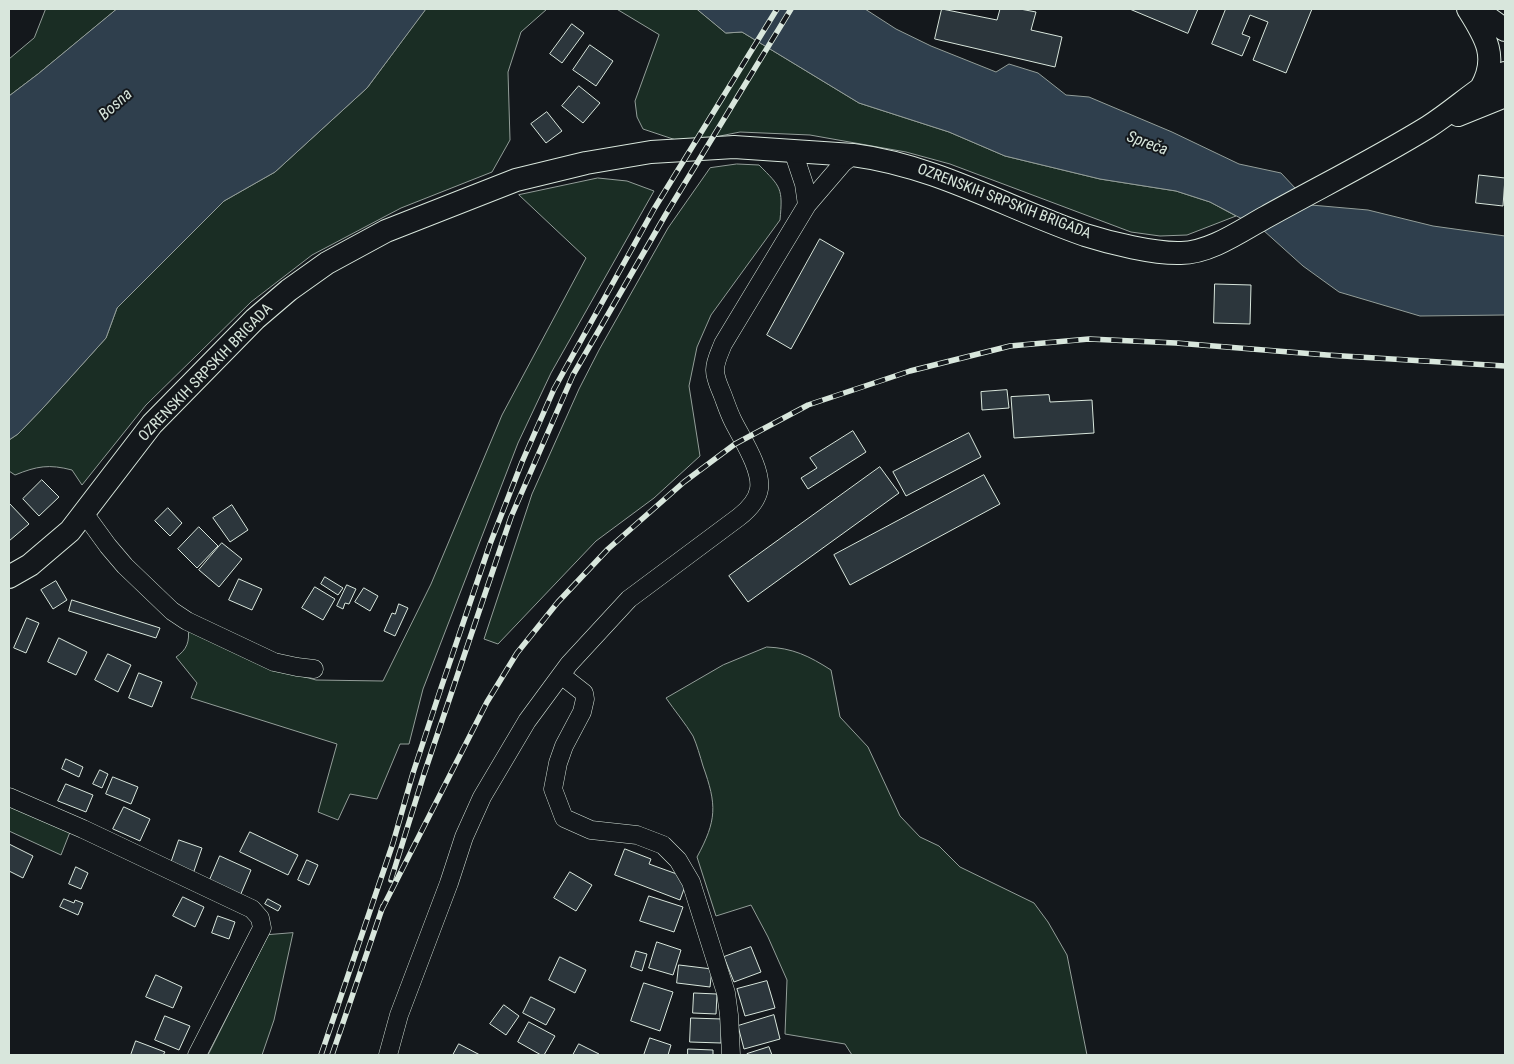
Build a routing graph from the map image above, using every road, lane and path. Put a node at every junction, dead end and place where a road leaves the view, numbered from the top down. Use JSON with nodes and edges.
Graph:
{"nodes":[{"id":1,"x":1468,"y":9,"type":"edge"},
{"id":2,"x":1476,"y":9,"type":"edge"},
{"id":3,"x":1505,"y":30,"type":"edge"},
{"id":4,"x":1505,"y":73,"type":"edge"},
{"id":5,"x":1481,"y":88,"type":"junction"},
{"id":6,"x":1505,"y":96,"type":"edge"},
{"id":7,"x":1429,"y":126,"type":"junction"},
{"id":8,"x":793,"y":151,"type":"junction"},
{"id":9,"x":854,"y":155,"type":"junction"},
{"id":10,"x":807,"y":205,"type":"junction"},
{"id":11,"x":84,"y":513,"type":"junction"},
{"id":12,"x":9,"y":577,"type":"edge"},
{"id":13,"x":314,"y":668,"type":"dead end"},
{"id":14,"x":562,"y":675,"type":"junction"},
{"id":15,"x":9,"y":797,"type":"edge"},
{"id":16,"x":197,"y":1055,"type":"edge"},
{"id":17,"x":388,"y":1055,"type":"edge"},
{"id":18,"x":731,"y":1055,"type":"edge"}],
"edges":[{"from":1,"to":5,"type":"main road"},
{"from":2,"to":3,"type":"main road"},
{"from":4,"to":5,"type":"main road","name":"OZRENSKIH SRPSKIH BRIGADA"},
{"from":5,"to":7,"type":"main road","name":"OZRENSKIH SRPSKIH BRIGADA"},
{"from":6,"to":7,"type":"main road","name":"OZRENSKIH SRPSKIH BRIGADA"},
{"from":7,"to":9,"type":"main road","name":"OZRENSKIH SRPSKIH BRIGADA"},
{"from":8,"to":9,"type":"main road","name":"OZRENSKIH SRPSKIH BRIGADA"},
{"from":8,"to":10,"type":"street"},
{"from":8,"to":11,"type":"main road","name":"OZRENSKIH SRPSKIH BRIGADA"},
{"from":9,"to":10,"type":"street"},
{"from":10,"to":14,"type":"street"},
{"from":11,"to":12,"type":"main road","name":"OZRENSKIH SRPSKIH BRIGADA"},
{"from":11,"to":13,"type":"street"},
{"from":14,"to":17,"type":"street"},
{"from":14,"to":18,"type":"street"},
{"from":15,"to":16,"type":"street"}]}
